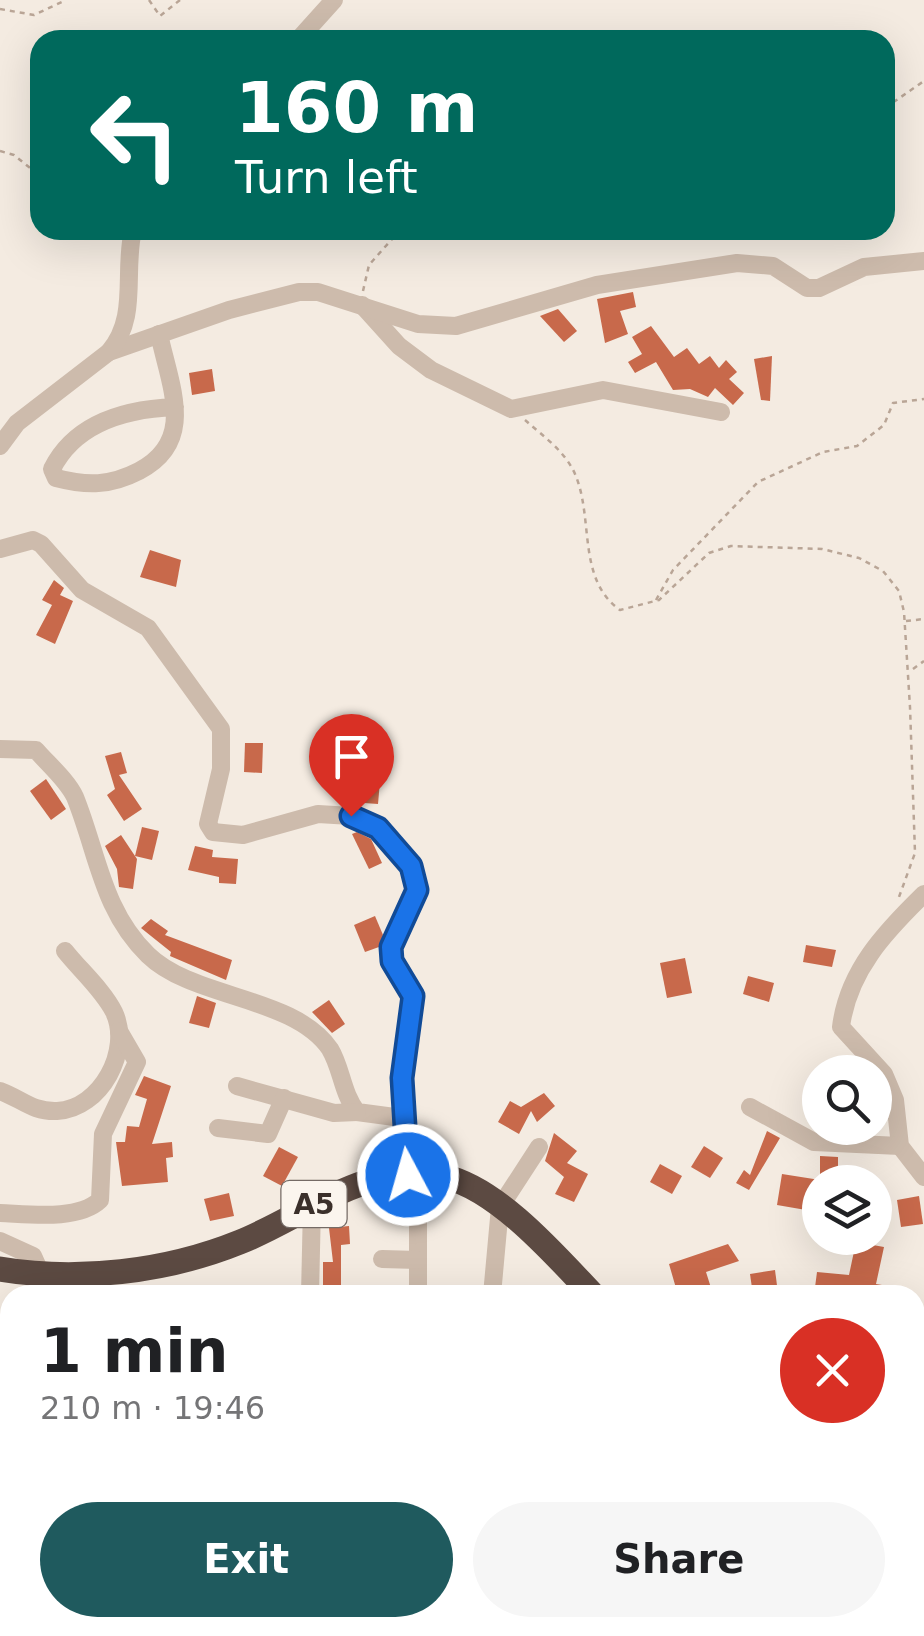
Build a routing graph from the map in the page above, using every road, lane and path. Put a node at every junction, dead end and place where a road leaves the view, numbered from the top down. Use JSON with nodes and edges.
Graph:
{"nodes":[{"id":1,"x":66,"y":0,"type":"edge"},
{"id":2,"x":149,"y":0,"type":"edge"},
{"id":3,"x":180,"y":0,"type":"edge"},
{"id":4,"x":334,"y":0,"type":"edge"},
{"id":5,"x":0,"y":8,"type":"edge"},
{"id":6,"x":307,"y":30,"type":"edge"},
{"id":7,"x":924,"y":81,"type":"edge"},
{"id":8,"x":895,"y":101,"type":"edge"},
{"id":9,"x":0,"y":152,"type":"edge"},
{"id":10,"x":30,"y":168,"type":"edge"},
{"id":11,"x":132,"y":240,"type":"edge"},
{"id":12,"x":391,"y":240,"type":"edge"},
{"id":13,"x":924,"y":261,"type":"edge"},
{"id":14,"x":360,"y":303,"type":"junction"},
{"id":15,"x":159,"y":334,"type":"junction"},
{"id":16,"x":109,"y":352,"type":"junction"},
{"id":17,"x":924,"y":399,"type":"edge"},
{"id":18,"x":175,"y":408,"type":"junction"},
{"id":19,"x":512,"y":409,"type":"junction"},
{"id":20,"x":721,"y":412,"type":"dead end"},
{"id":21,"x":0,"y":446,"type":"edge"},
{"id":22,"x":0,"y":549,"type":"edge"},
{"id":23,"x":656,"y":602,"type":"junction"},
{"id":24,"x":924,"y":619,"type":"edge"},
{"id":25,"x":904,"y":621,"type":"junction"},
{"id":26,"x":924,"y":662,"type":"edge"},
{"id":27,"x":914,"y":669,"type":"dead end"},
{"id":28,"x":0,"y":748,"type":"edge"},
{"id":29,"x":924,"y":894,"type":"edge"},
{"id":30,"x":889,"y":927,"type":"junction"},
{"id":31,"x":65,"y":951,"type":"dead end"},
{"id":32,"x":120,"y":1032,"type":"junction"},
{"id":33,"x":237,"y":1086,"type":"dead end"},
{"id":34,"x":0,"y":1091,"type":"edge"},
{"id":35,"x":284,"y":1098,"type":"junction"},
{"id":36,"x":750,"y":1106,"type":"dead end"},
{"id":37,"x":357,"y":1112,"type":"junction"},
{"id":38,"x":402,"y":1118,"type":"junction"},
{"id":39,"x":218,"y":1128,"type":"dead end"},
{"id":40,"x":900,"y":1146,"type":"junction"},
{"id":41,"x":539,"y":1147,"type":"dead end"},
{"id":42,"x":412,"y":1176,"type":"junction"},
{"id":43,"x":924,"y":1177,"type":"edge"},
{"id":44,"x":312,"y":1205,"type":"junction"},
{"id":45,"x":500,"y":1207,"type":"junction"},
{"id":46,"x":0,"y":1213,"type":"edge"},
{"id":47,"x":0,"y":1240,"type":"edge"},
{"id":48,"x":382,"y":1259,"type":"dead end"},
{"id":49,"x":418,"y":1260,"type":"junction"},
{"id":50,"x":0,"y":1269,"type":"edge"},
{"id":51,"x":51,"y":1283,"type":"edge"},
{"id":52,"x":310,"y":1285,"type":"edge"},
{"id":53,"x":418,"y":1285,"type":"edge"},
{"id":54,"x":493,"y":1285,"type":"edge"},
{"id":55,"x":582,"y":1285,"type":"edge"}],
"edges":[{"from":1,"to":5,"type":"path"},
{"from":2,"to":3,"type":"path"},
{"from":4,"to":6,"type":"street"},
{"from":7,"to":8,"type":"path"},
{"from":9,"to":10,"type":"path"},
{"from":11,"to":16,"type":"street"},
{"from":12,"to":14,"type":"path"},
{"from":13,"to":14,"type":"street"},
{"from":14,"to":15,"type":"street"},
{"from":14,"to":19,"type":"street"},
{"from":15,"to":16,"type":"street"},
{"from":15,"to":18,"type":"street"},
{"from":16,"to":21,"type":"street"},
{"from":17,"to":23,"type":"path"},
{"from":18,"to":18,"type":"street"},
{"from":19,"to":20,"type":"street"},
{"from":19,"to":23,"type":"path"},
{"from":22,"to":38,"type":"street"},
{"from":23,"to":25,"type":"path"},
{"from":24,"to":25,"type":"path"},
{"from":25,"to":30,"type":"path"},
{"from":26,"to":27,"type":"path"},
{"from":28,"to":37,"type":"street"},
{"from":29,"to":30,"type":"street"},
{"from":30,"to":40,"type":"street"},
{"from":31,"to":32,"type":"street"},
{"from":32,"to":34,"type":"street"},
{"from":32,"to":46,"type":"street"},
{"from":33,"to":35,"type":"street"},
{"from":35,"to":37,"type":"street"},
{"from":35,"to":39,"type":"street"},
{"from":36,"to":40,"type":"street"},
{"from":37,"to":38,"type":"street"},
{"from":38,"to":42,"type":"street"},
{"from":40,"to":43,"type":"street"},
{"from":41,"to":45,"type":"street"},
{"from":42,"to":44,"type":"highway","number":"A5"},
{"from":42,"to":45,"type":"highway","number":"A5"},
{"from":42,"to":49,"type":"street"},
{"from":44,"to":51,"type":"highway","number":"A5"},
{"from":44,"to":52,"type":"street"},
{"from":45,"to":54,"type":"street"},
{"from":45,"to":55,"type":"highway","number":"A5"},
{"from":47,"to":51,"type":"street"},
{"from":48,"to":49,"type":"street"},
{"from":49,"to":53,"type":"street"},
{"from":50,"to":51,"type":"highway","number":"A5"}]}
